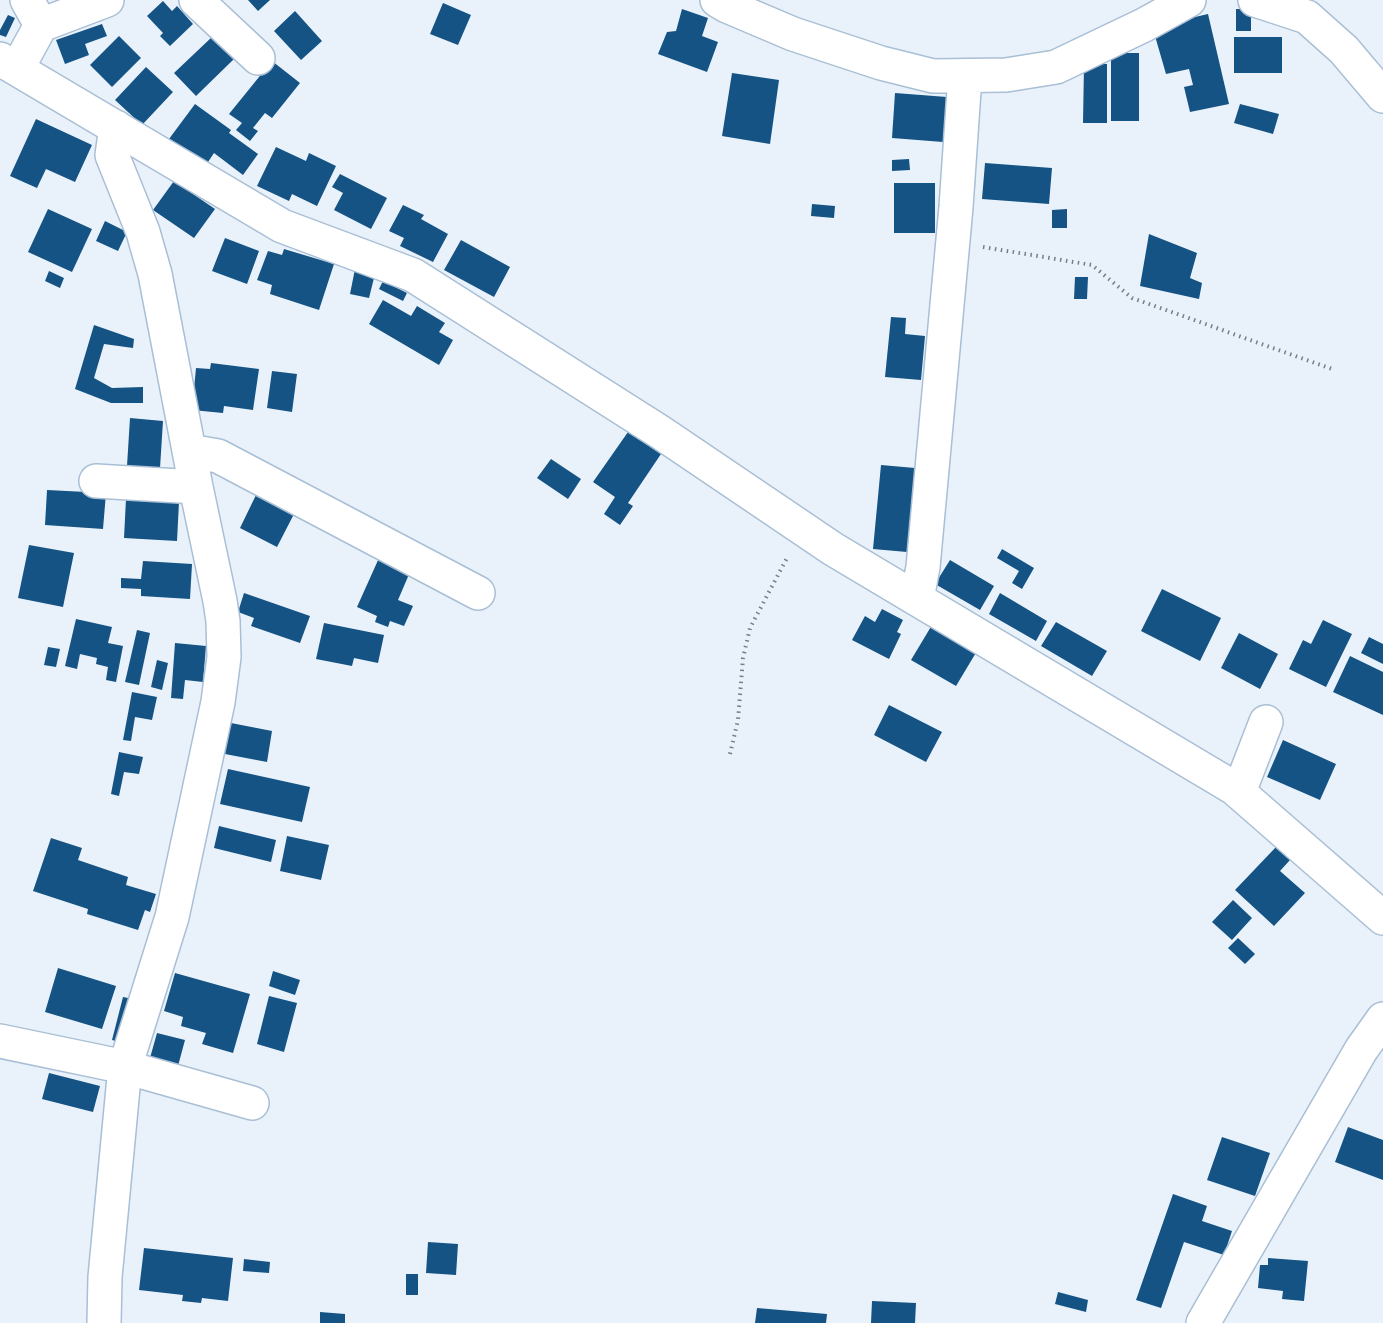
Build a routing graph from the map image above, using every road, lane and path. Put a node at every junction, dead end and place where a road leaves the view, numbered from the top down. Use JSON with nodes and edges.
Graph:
{"nodes":[{"id":1,"x":107,"y":0,"type":"edge"},
{"id":2,"x":196,"y":0,"type":"edge"},
{"id":3,"x":717,"y":0,"type":"edge"},
{"id":4,"x":1189,"y":0,"type":"edge"},
{"id":5,"x":1255,"y":0,"type":"edge"},
{"id":6,"x":34,"y":12,"type":"edge"},
{"id":7,"x":258,"y":58,"type":"dead end"},
{"id":8,"x":8,"y":64,"type":"edge"},
{"id":9,"x":965,"y":76,"type":"junction"},
{"id":10,"x":1383,"y":96,"type":"edge"},
{"id":11,"x":116,"y":127,"type":"junction"},
{"id":12,"x":952,"y":242,"type":"junction"},
{"id":13,"x":1332,"y":369,"type":"dead end"},
{"id":14,"x":189,"y":451,"type":"junction"},
{"id":15,"x":96,"y":482,"type":"dead end"},
{"id":16,"x":196,"y":487,"type":"junction"},
{"id":17,"x":803,"y":529,"type":"junction"},
{"id":18,"x":478,"y":593,"type":"dead end"},
{"id":19,"x":917,"y":599,"type":"junction"},
{"id":20,"x":1266,"y":722,"type":"dead end"},
{"id":21,"x":730,"y":754,"type":"dead end"},
{"id":22,"x":1239,"y":792,"type":"junction"},
{"id":23,"x":1383,"y":918,"type":"edge"},
{"id":24,"x":1383,"y":1019,"type":"edge"},
{"id":25,"x":0,"y":1041,"type":"edge"},
{"id":26,"x":125,"y":1067,"type":"junction"},
{"id":27,"x":252,"y":1102,"type":"dead end"},
{"id":28,"x":104,"y":1323,"type":"edge"},
{"id":29,"x":1203,"y":1323,"type":"edge"}],
"edges":[{"from":1,"to":6,"type":"street"},
{"from":2,"to":7,"type":"street"},
{"from":3,"to":9,"type":"street"},
{"from":4,"to":9,"type":"street"},
{"from":5,"to":10,"type":"street"},
{"from":6,"to":8,"type":"street"},
{"from":8,"to":11,"type":"street"},
{"from":9,"to":12,"type":"street"},
{"from":11,"to":14,"type":"street"},
{"from":11,"to":17,"type":"street"},
{"from":12,"to":13,"type":"path"},
{"from":12,"to":19,"type":"street"},
{"from":14,"to":16,"type":"street"},
{"from":14,"to":18,"type":"street"},
{"from":15,"to":16,"type":"street"},
{"from":16,"to":26,"type":"street"},
{"from":17,"to":19,"type":"street"},
{"from":17,"to":21,"type":"path"},
{"from":19,"to":22,"type":"street"},
{"from":20,"to":22,"type":"street"},
{"from":22,"to":23,"type":"street"},
{"from":24,"to":29,"type":"street"},
{"from":25,"to":26,"type":"street"},
{"from":26,"to":27,"type":"street"},
{"from":26,"to":28,"type":"street"}]}
